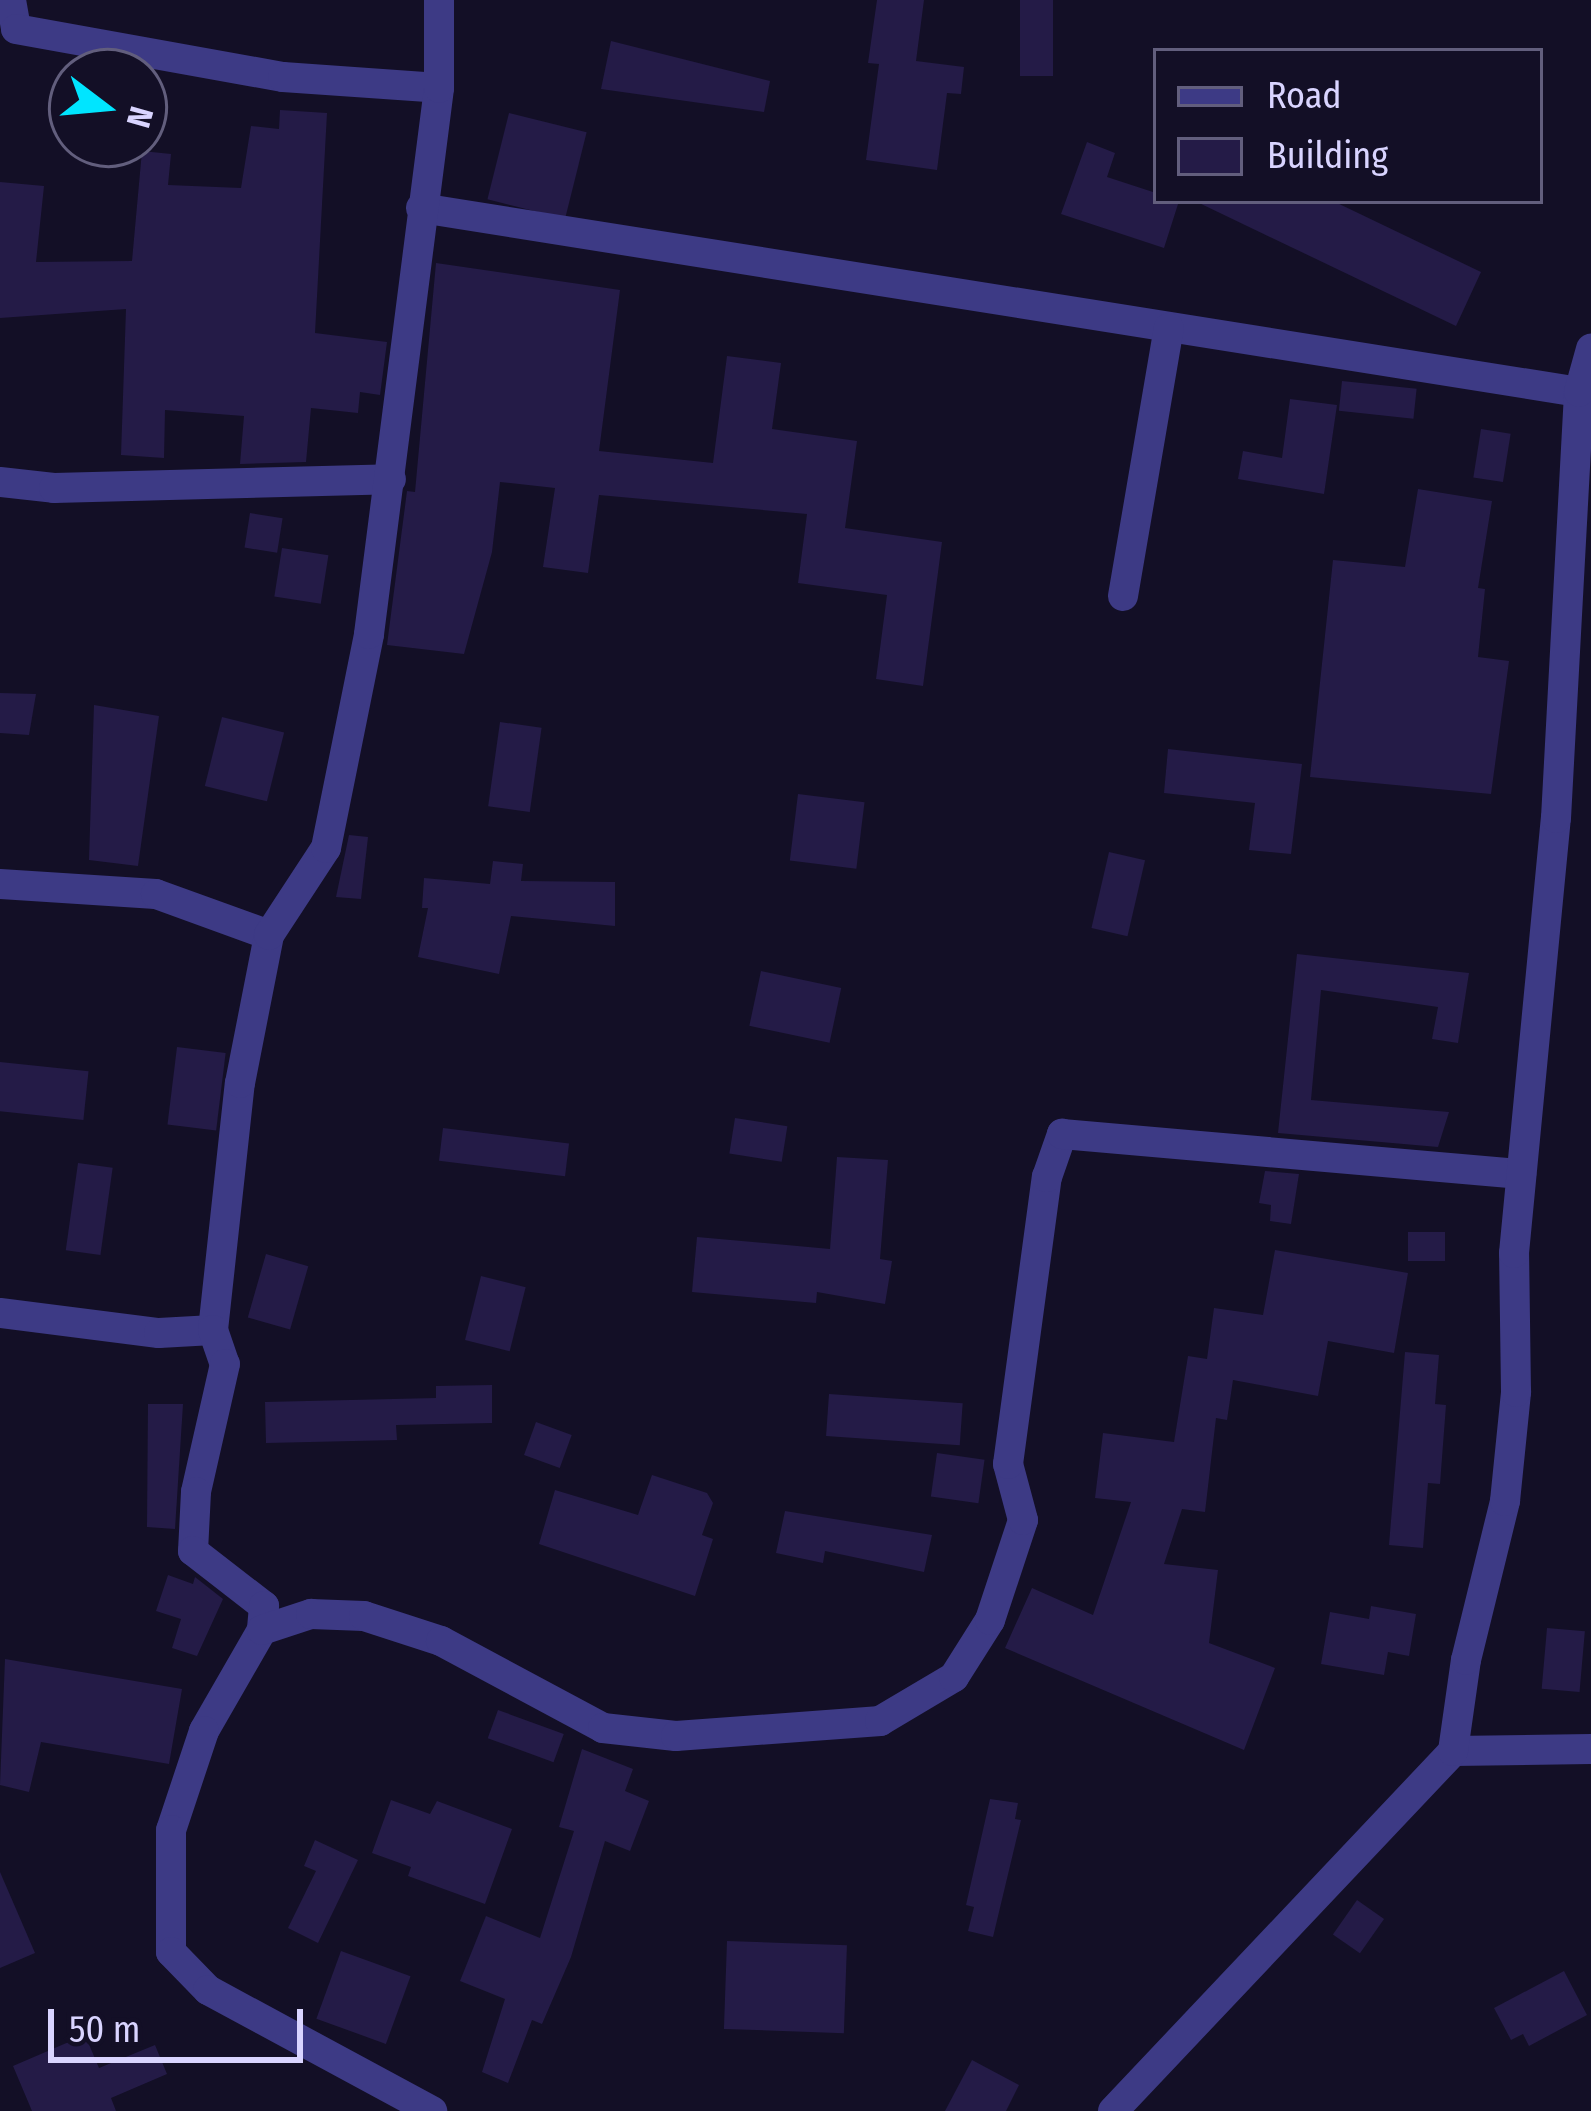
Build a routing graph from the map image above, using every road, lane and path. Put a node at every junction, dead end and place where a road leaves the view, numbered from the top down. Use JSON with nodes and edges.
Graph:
{"nodes":[{"id":1,"x":439,"y":0,"type":"edge"},
{"id":2,"x":9,"y":19,"type":"edge"},
{"id":3,"x":439,"y":88,"type":"junction"},
{"id":4,"x":421,"y":208,"type":"junction"},
{"id":5,"x":1169,"y":328,"type":"junction"},
{"id":6,"x":1591,"y":349,"type":"edge"},
{"id":7,"x":1579,"y":392,"type":"junction"},
{"id":8,"x":391,"y":479,"type":"junction"},
{"id":9,"x":0,"y":482,"type":"edge"},
{"id":10,"x":1123,"y":596,"type":"dead end"},
{"id":11,"x":0,"y":884,"type":"edge"},
{"id":12,"x":268,"y":935,"type":"junction"},
{"id":13,"x":1521,"y":1174,"type":"junction"},
{"id":14,"x":0,"y":1313,"type":"edge"},
{"id":15,"x":213,"y":1330,"type":"junction"},
{"id":16,"x":262,"y":1630,"type":"junction"},
{"id":17,"x":1591,"y":1749,"type":"edge"},
{"id":18,"x":1453,"y":1751,"type":"junction"},
{"id":19,"x":432,"y":2111,"type":"edge"},
{"id":20,"x":1113,"y":2111,"type":"edge"}],
"edges":[{"from":1,"to":3,"type":"street"},
{"from":2,"to":3,"type":"street"},
{"from":3,"to":4,"type":"street"},
{"from":4,"to":5,"type":"street"},
{"from":4,"to":8,"type":"street"},
{"from":5,"to":7,"type":"street"},
{"from":5,"to":10,"type":"street"},
{"from":6,"to":7,"type":"street"},
{"from":7,"to":13,"type":"street"},
{"from":8,"to":9,"type":"street"},
{"from":8,"to":12,"type":"street"},
{"from":11,"to":12,"type":"street"},
{"from":12,"to":15,"type":"street"},
{"from":13,"to":16,"type":"street"},
{"from":13,"to":18,"type":"street"},
{"from":14,"to":15,"type":"street"},
{"from":15,"to":16,"type":"street"},
{"from":16,"to":19,"type":"street"},
{"from":17,"to":18,"type":"street"},
{"from":18,"to":20,"type":"street"}]}
